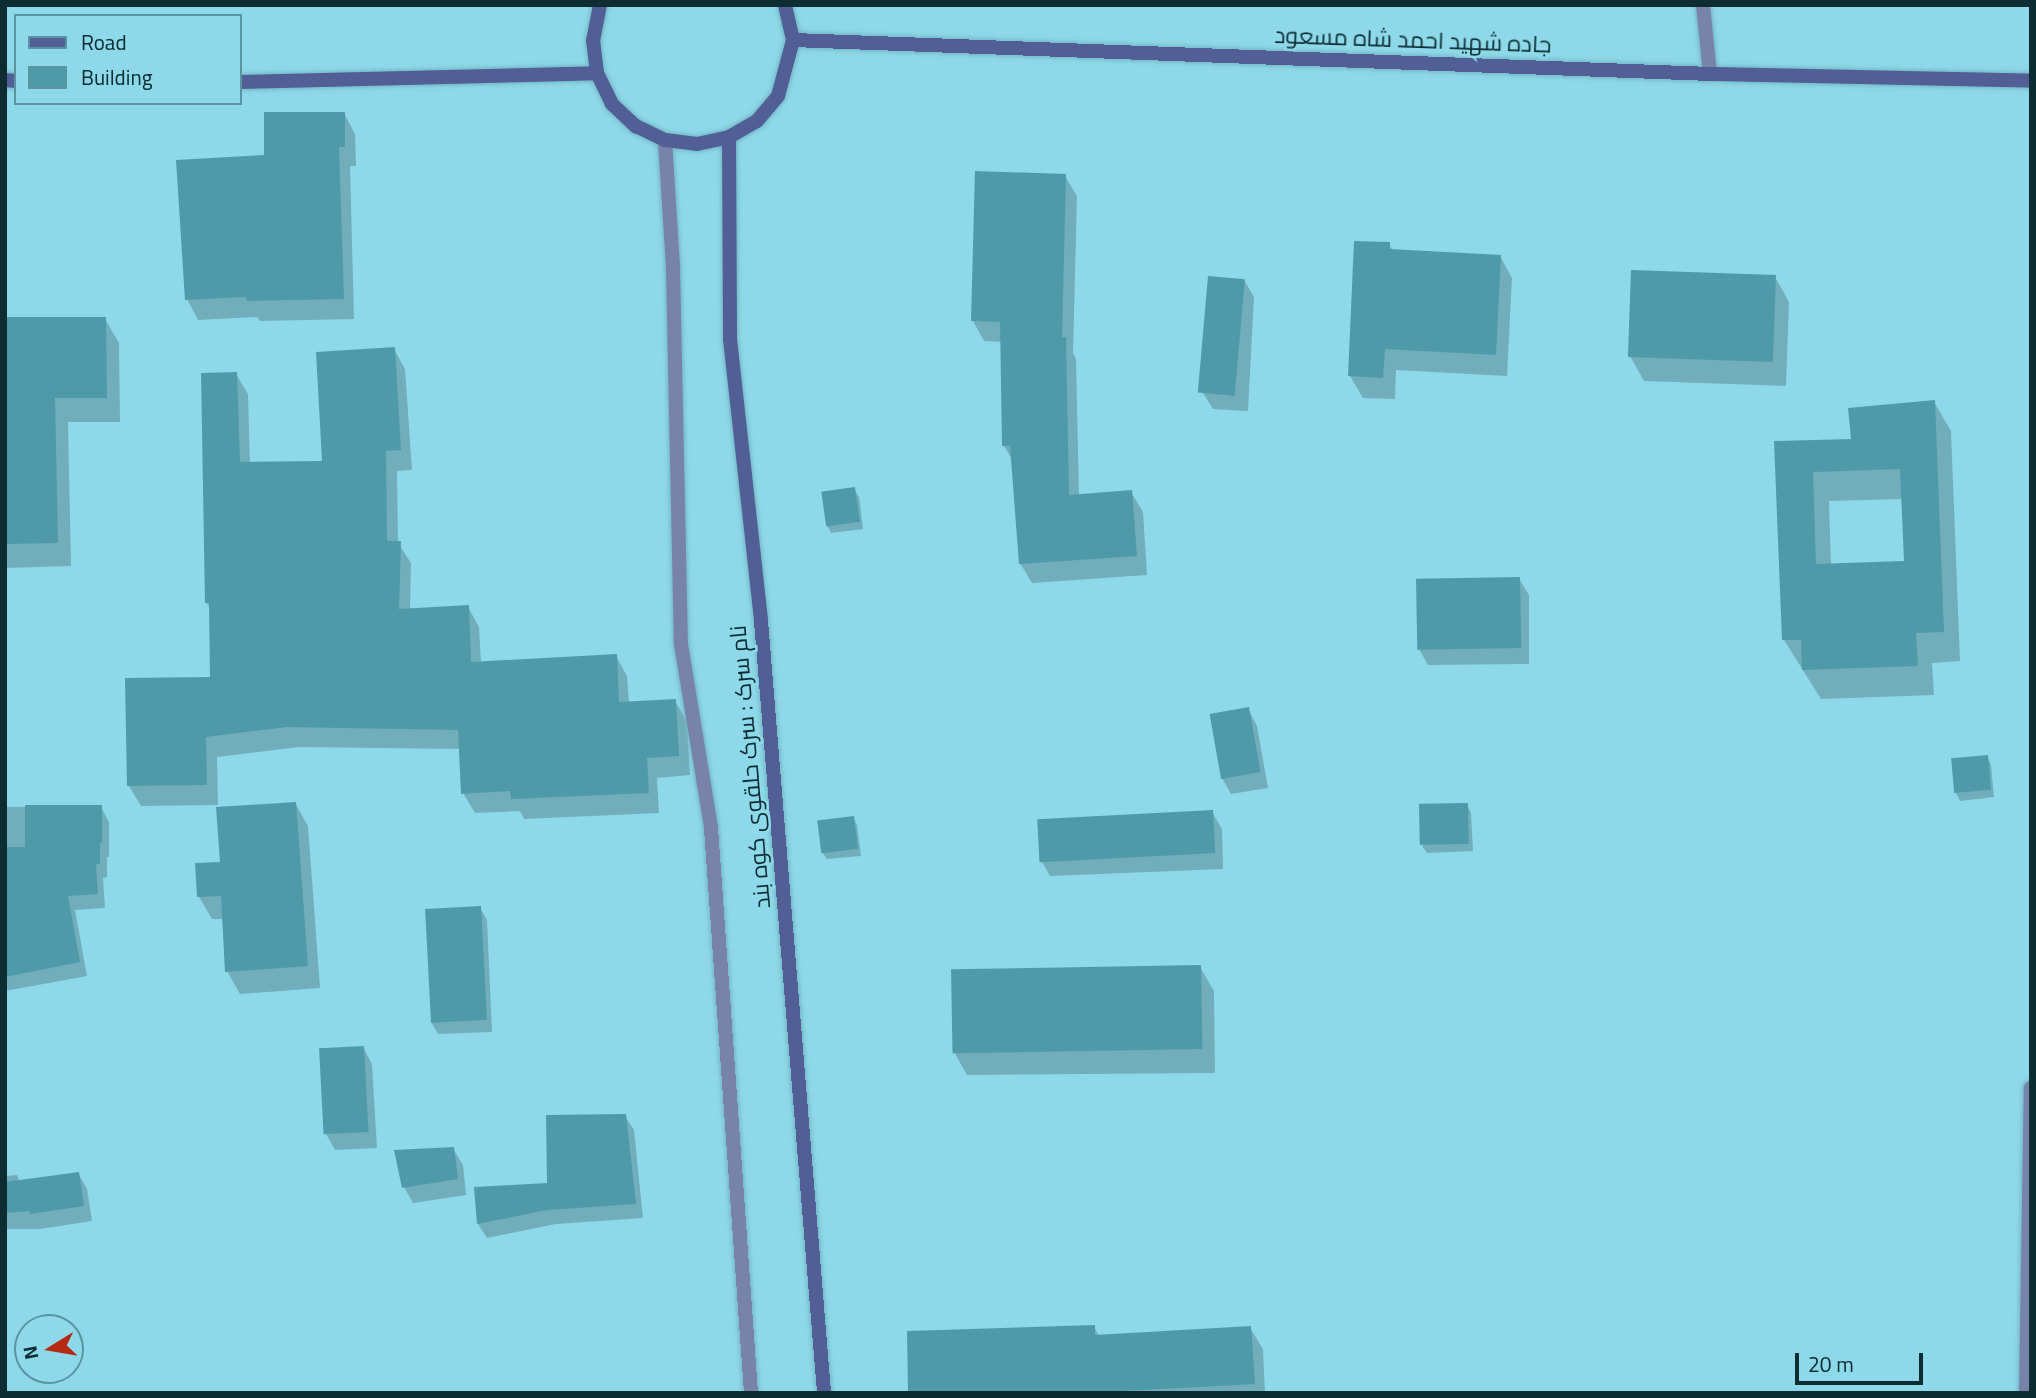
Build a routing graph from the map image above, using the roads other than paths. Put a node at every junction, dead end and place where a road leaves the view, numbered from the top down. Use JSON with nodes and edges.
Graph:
{"nodes":[{"id":1,"x":600,"y":5,"type":"edge"},
{"id":2,"x":785,"y":5,"type":"edge"},
{"id":3,"x":1703,"y":5,"type":"edge"},
{"id":4,"x":793,"y":40,"type":"junction"},
{"id":5,"x":597,"y":73,"type":"junction"},
{"id":6,"x":1710,"y":74,"type":"junction"},
{"id":7,"x":2031,"y":81,"type":"edge"},
{"id":8,"x":242,"y":82,"type":"edge"},
{"id":9,"x":729,"y":137,"type":"junction"},
{"id":10,"x":665,"y":140,"type":"junction"},
{"id":11,"x":2031,"y":1088,"type":"edge"},
{"id":12,"x":751,"y":1393,"type":"edge"},
{"id":13,"x":824,"y":1393,"type":"edge"},
{"id":14,"x":2026,"y":1393,"type":"edge"}],
"edges":[{"from":1,"to":5,"type":"main road"},
{"from":2,"to":4,"type":"main road"},
{"from":3,"to":6,"type":"street"},
{"from":4,"to":6,"type":"main road","name":"جاده شهيد احمد شاه مسعود"},
{"from":4,"to":9,"type":"main road"},
{"from":5,"to":8,"type":"main road"},
{"from":5,"to":10,"type":"main road"},
{"from":6,"to":7,"type":"main road","name":"جاده شهيد احمد شاه مسعود"},
{"from":9,"to":10,"type":"main road"},
{"from":9,"to":13,"type":"main road","name":"نام سرک : سرک حلقوی کوه بند"},
{"from":10,"to":12,"type":"street"},
{"from":11,"to":14,"type":"street"}]}
